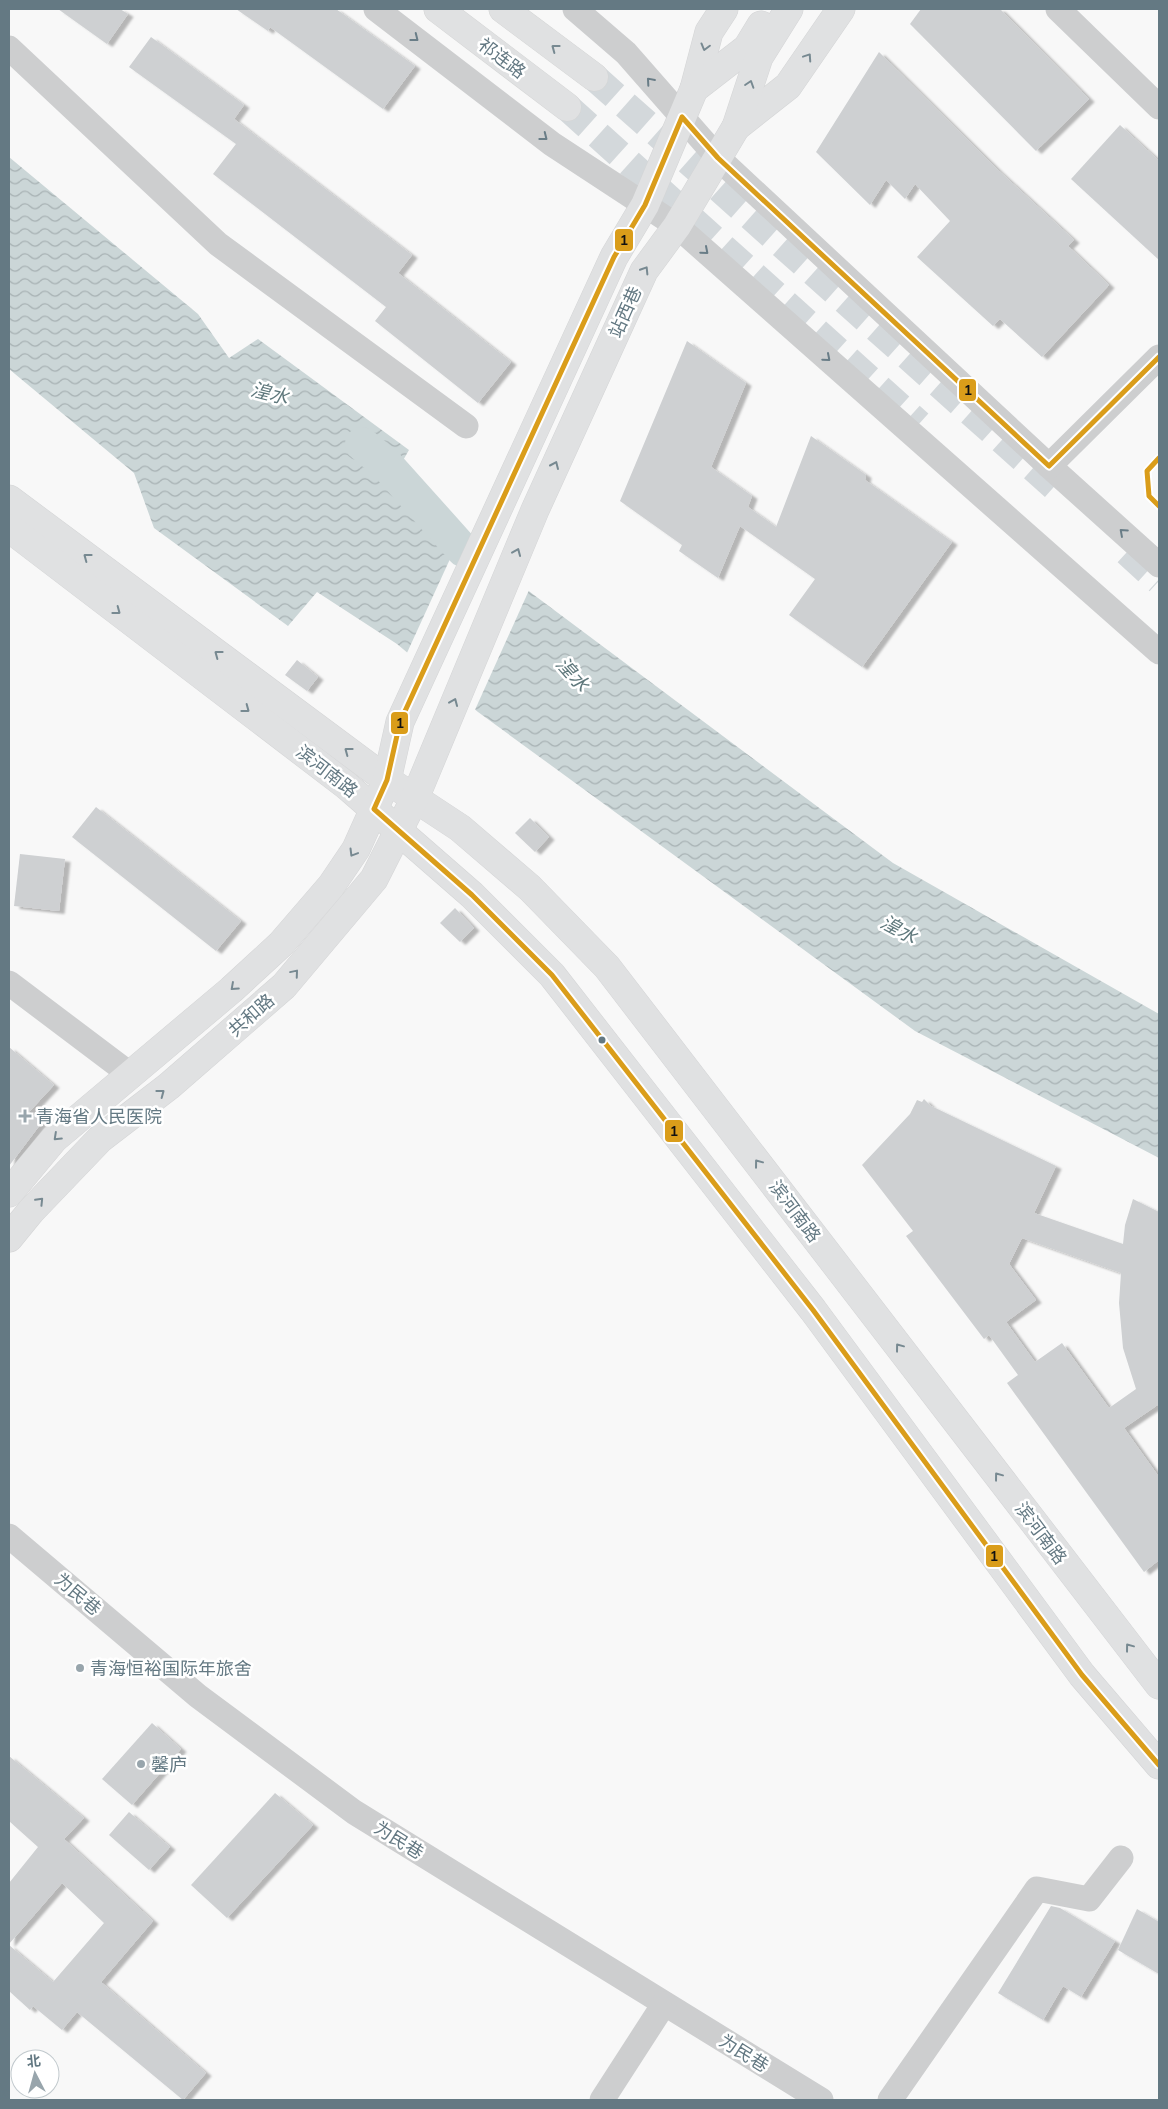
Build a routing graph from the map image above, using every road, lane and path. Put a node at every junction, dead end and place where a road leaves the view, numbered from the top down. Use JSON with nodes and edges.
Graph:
{"nodes":[{"id":1,"x":376,"y":9,"type":"edge"},
{"id":2,"x":438,"y":9,"type":"edge"},
{"id":3,"x":503,"y":9,"type":"edge"},
{"id":4,"x":575,"y":9,"type":"edge"},
{"id":5,"x":724,"y":9,"type":"edge"},
{"id":6,"x":771,"y":9,"type":"edge"},
{"id":7,"x":789,"y":9,"type":"edge"},
{"id":8,"x":841,"y":9,"type":"edge"},
{"id":9,"x":1058,"y":9,"type":"edge"},
{"id":10,"x":9,"y":48,"type":"edge"},
{"id":11,"x":753,"y":52,"type":"junction"},
{"id":12,"x":594,"y":77,"type":"tunnel mouth"},
{"id":13,"x":694,"y":89,"type":"junction"},
{"id":14,"x":567,"y":107,"type":"tunnel mouth"},
{"id":15,"x":1159,"y":107,"type":"edge"},
{"id":16,"x":682,"y":117,"type":"junction"},
{"id":17,"x":736,"y":127,"type":"junction"},
{"id":18,"x":718,"y":158,"type":"junction"},
{"id":19,"x":645,"y":205,"type":"junction"},
{"id":20,"x":677,"y":226,"type":"junction"},
{"id":21,"x":1159,"y":357,"type":"edge"},
{"id":22,"x":466,"y":426,"type":"dead end"},
{"id":23,"x":1049,"y":466,"type":"junction"},
{"id":24,"x":9,"y":498,"type":"edge"},
{"id":25,"x":9,"y":528,"type":"edge"},
{"id":26,"x":1159,"y":565,"type":"edge"},
{"id":27,"x":1159,"y":652,"type":"edge"},
{"id":28,"x":400,"y":722,"type":"joint"},
{"id":29,"x":435,"y":747,"type":"joint"},
{"id":30,"x":387,"y":780,"type":"junction"},
{"id":31,"x":415,"y":798,"type":"junction"},
{"id":32,"x":374,"y":809,"type":"junction"},
{"id":33,"x":399,"y":830,"type":"junction"},
{"id":34,"x":9,"y":983,"type":"edge"},
{"id":35,"x":131,"y":1075,"type":"junction"},
{"id":36,"x":9,"y":1193,"type":"edge"},
{"id":37,"x":9,"y":1238,"type":"edge"},
{"id":38,"x":9,"y":1536,"type":"edge"},
{"id":39,"x":1159,"y":1685,"type":"edge"},
{"id":40,"x":1159,"y":1765,"type":"edge"},
{"id":41,"x":1121,"y":1858,"type":"dead end"},
{"id":42,"x":664,"y":2004,"type":"junction"},
{"id":43,"x":602,"y":2100,"type":"edge"},
{"id":44,"x":821,"y":2100,"type":"edge"},
{"id":45,"x":890,"y":2100,"type":"edge"}],
"edges":[{"from":1,"to":19,"type":"street","one_way":true},
{"from":2,"to":14,"type":"main road","name":"祁连路"},
{"from":12,"to":3,"type":"main road","one_way":true},
{"from":16,"to":4,"type":"street","one_way":true},
{"from":5,"to":13,"type":"main road","name":"站西巷","one_way":true},
{"from":6,"to":11,"type":"main road","name":"站西巷"},
{"from":7,"to":11,"type":"main road","name":"站西巷"},
{"from":17,"to":8,"type":"main road","name":"站西巷","one_way":true},
{"from":9,"to":15,"type":"street"},
{"from":10,"to":22,"type":"street"},
{"from":11,"to":13,"type":"main road","name":"站西巷"},
{"from":17,"to":11,"type":"main road","name":"站西巷","one_way":true},
{"from":13,"to":16,"type":"main road","name":"站西巷"},
{"from":16,"to":18,"type":"street"},
{"from":16,"to":19,"type":"main road","name":"站西巷"},
{"from":17,"to":18,"type":"main road","name":"站西巷"},
{"from":18,"to":20,"type":"main road","name":"站西巷"},
{"from":18,"to":23,"type":"street"},
{"from":19,"to":20,"type":"street"},
{"from":19,"to":28,"type":"main road","name":"站西巷"},
{"from":20,"to":27,"type":"street","one_way":true},
{"from":29,"to":20,"type":"main road","name":"站西巷","one_way":true},
{"from":21,"to":23,"type":"street"},
{"from":26,"to":23,"type":"street","one_way":true},
{"from":30,"to":24,"type":"main road","name":"滨河南路","one_way":true},
{"from":25,"to":32,"type":"main road","name":"滨河南路","one_way":true},
{"from":28,"to":30,"type":"main road","name":"共和路"},
{"from":29,"to":31,"type":"main road","name":"共和路"},
{"from":30,"to":31,"type":"main road","name":"滨河南路"},
{"from":30,"to":32,"type":"main road","name":"共和路"},
{"from":31,"to":33,"type":"main road","name":"共和路"},
{"from":39,"to":31,"type":"main road","name":"滨河南路","one_way":true},
{"from":32,"to":33,"type":"main road","name":"滨河南路"},
{"from":32,"to":35,"type":"main road","name":"共和路","one_way":true},
{"from":37,"to":33,"type":"main road","name":"共和路","one_way":true},
{"from":33,"to":40,"type":"main road","name":"滨河南路"},
{"from":34,"to":35,"type":"street"},
{"from":35,"to":36,"type":"main road","name":"共和路","one_way":true},
{"from":38,"to":42,"type":"street","name":"为民巷"},
{"from":41,"to":45,"type":"street"},
{"from":42,"to":43,"type":"street"},
{"from":42,"to":44,"type":"street","name":"为民巷"}]}
